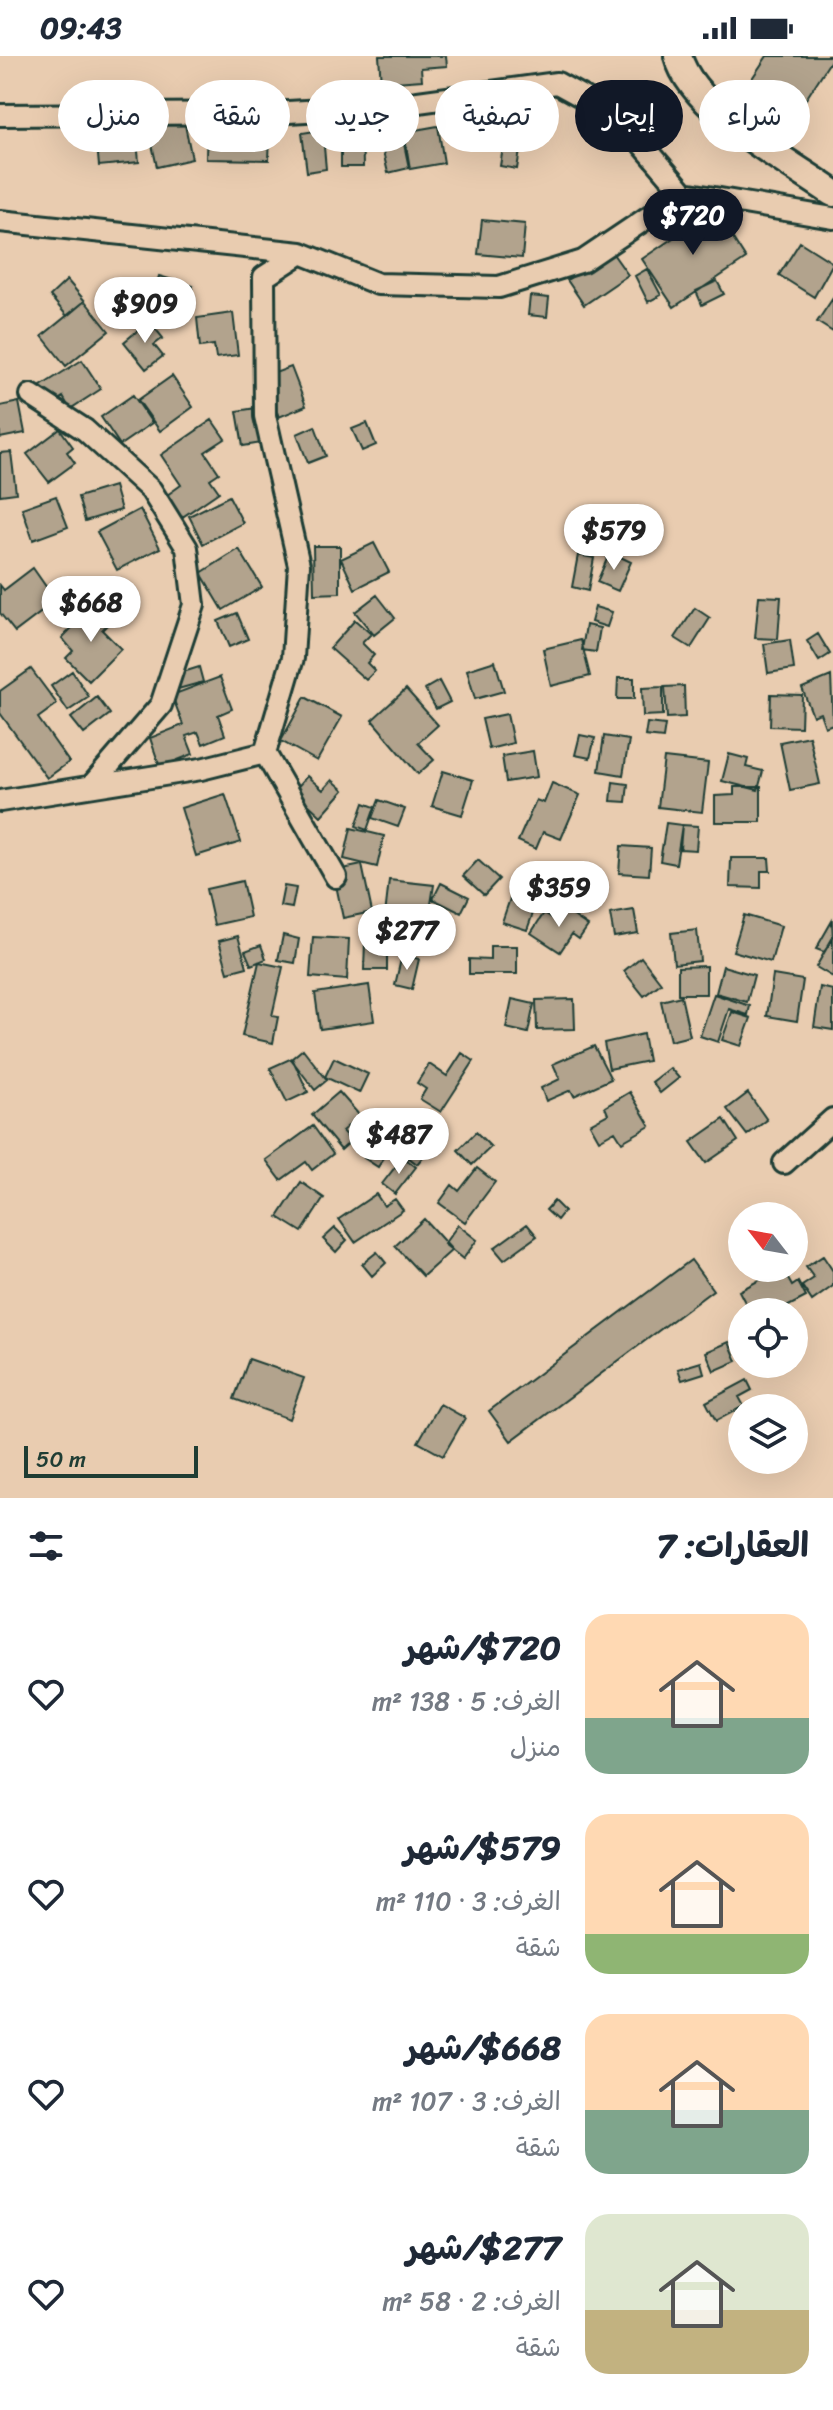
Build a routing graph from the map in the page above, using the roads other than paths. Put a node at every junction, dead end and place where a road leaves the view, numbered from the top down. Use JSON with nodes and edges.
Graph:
{"nodes":[{"id":1,"x":678,"y":56,"type":"edge"},
{"id":2,"x":0,"y":115,"type":"edge"},
{"id":3,"x":684,"y":193,"type":"junction"},
{"id":4,"x":833,"y":193,"type":"edge"},
{"id":5,"x":833,"y":218,"type":"edge"},
{"id":6,"x":0,"y":221,"type":"edge"},
{"id":7,"x":301,"y":253,"type":"junction"},
{"id":8,"x":31,"y":395,"type":"dead end"},
{"id":9,"x":265,"y":753,"type":"junction"},
{"id":10,"x":93,"y":784,"type":"junction"},
{"id":11,"x":0,"y":801,"type":"edge"},
{"id":12,"x":336,"y":877,"type":"dead end"},
{"id":13,"x":833,"y":1119,"type":"edge"},
{"id":14,"x":784,"y":1163,"type":"dead end"}],
"edges":[{"from":1,"to":4,"type":"main road"},
{"from":2,"to":3,"type":"street"},
{"from":3,"to":5,"type":"street"},
{"from":3,"to":7,"type":"street"},
{"from":6,"to":7,"type":"street"},
{"from":7,"to":9,"type":"street"},
{"from":8,"to":10,"type":"street"},
{"from":9,"to":10,"type":"street"},
{"from":9,"to":12,"type":"street"},
{"from":10,"to":11,"type":"street"},
{"from":13,"to":14,"type":"street"}]}
